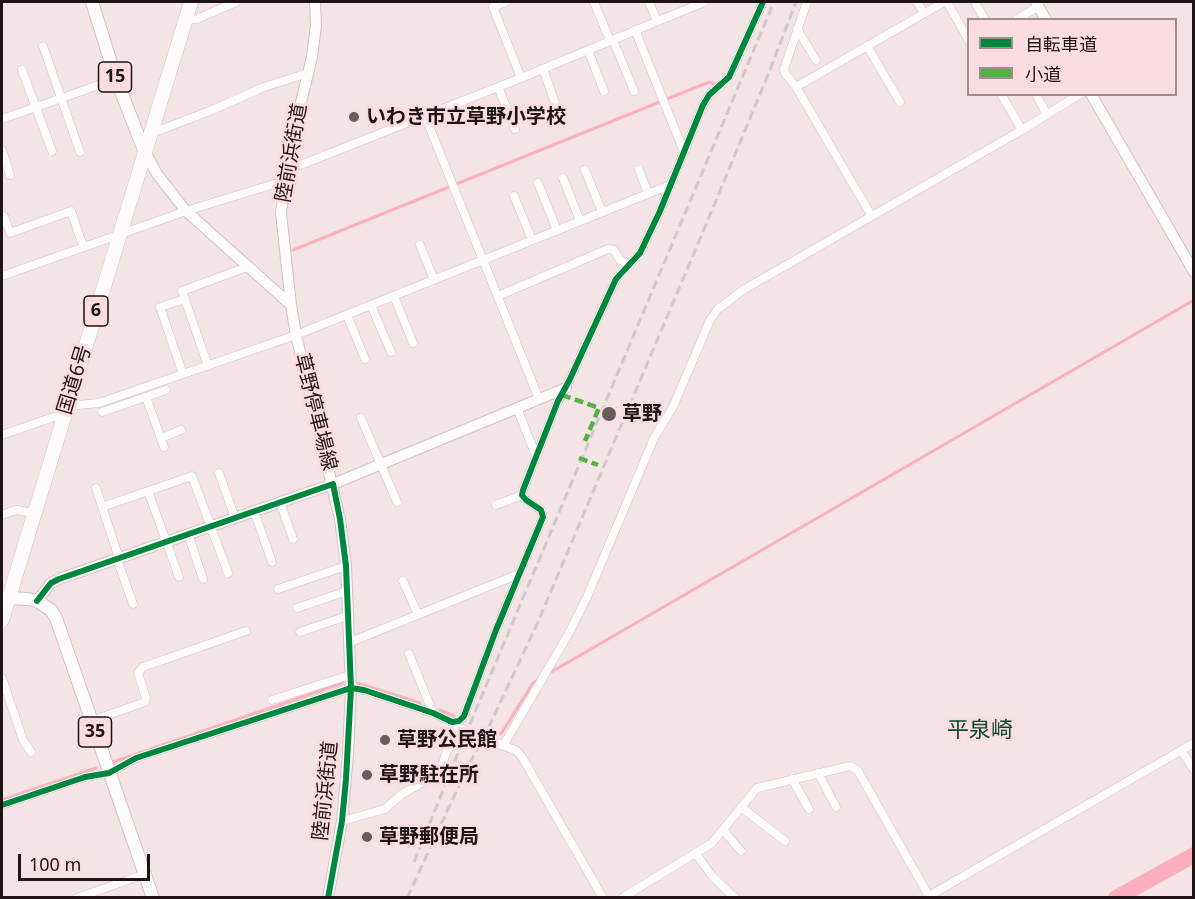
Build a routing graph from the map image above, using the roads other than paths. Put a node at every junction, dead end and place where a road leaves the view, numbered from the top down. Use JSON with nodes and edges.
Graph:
{"nodes":[{"id":1,"x":92,"y":2,"type":"edge"},
{"id":2,"x":191,"y":2,"type":"edge"},
{"id":3,"x":236,"y":2,"type":"edge"},
{"id":4,"x":315,"y":2,"type":"edge"},
{"id":5,"x":506,"y":2,"type":"edge"},
{"id":6,"x":594,"y":2,"type":"edge"},
{"id":7,"x":649,"y":2,"type":"edge"},
{"id":8,"x":704,"y":2,"type":"edge"},
{"id":9,"x":755,"y":2,"type":"edge"},
{"id":10,"x":764,"y":2,"type":"edge"},
{"id":11,"x":807,"y":2,"type":"edge"},
{"id":12,"x":917,"y":2,"type":"edge"},
{"id":13,"x":945,"y":2,"type":"edge"},
{"id":14,"x":975,"y":2,"type":"edge"},
{"id":15,"x":1037,"y":4,"type":"edge"},
{"id":16,"x":758,"y":10,"type":"junction"},
{"id":17,"x":924,"y":13,"type":"junction"},
{"id":18,"x":984,"y":18,"type":"edge"},
{"id":19,"x":1019,"y":18,"type":"edge"},
{"id":20,"x":1045,"y":18,"type":"edge"},
{"id":21,"x":186,"y":20,"type":"junction"},
{"id":22,"x":657,"y":21,"type":"junction"},
{"id":23,"x":797,"y":29,"type":"junction"},
{"id":24,"x":635,"y":30,"type":"junction"},
{"id":25,"x":967,"y":36,"type":"edge"},
{"id":26,"x":611,"y":40,"type":"junction"},
{"id":27,"x":43,"y":46,"type":"dead end"},
{"id":28,"x":867,"y":46,"type":"junction"},
{"id":29,"x":588,"y":50,"type":"junction"},
{"id":30,"x":816,"y":60,"type":"dead end"},
{"id":31,"x":543,"y":69,"type":"junction"},
{"id":32,"x":22,"y":70,"type":"dead end"},
{"id":33,"x":308,"y":73,"type":"junction"},
{"id":34,"x":521,"y":78,"type":"junction"},
{"id":35,"x":116,"y":79,"type":"junction"},
{"id":36,"x":498,"y":87,"type":"junction"},
{"id":37,"x":796,"y":87,"type":"junction"},
{"id":38,"x":634,"y":90,"type":"dead end"},
{"id":39,"x":604,"y":91,"type":"dead end"},
{"id":40,"x":1002,"y":96,"type":"edge"},
{"id":41,"x":1037,"y":96,"type":"edge"},
{"id":42,"x":1077,"y":96,"type":"edge"},
{"id":43,"x":1091,"y":96,"type":"edge"},
{"id":44,"x":62,"y":97,"type":"junction"},
{"id":45,"x":900,"y":102,"type":"dead end"},
{"id":46,"x":35,"y":107,"type":"junction"},
{"id":47,"x":558,"y":111,"type":"dead end"},
{"id":48,"x":1047,"y":115,"type":"junction"},
{"id":49,"x":424,"y":116,"type":"junction"},
{"id":50,"x":2,"y":119,"type":"edge"},
{"id":51,"x":515,"y":129,"type":"dead end"},
{"id":52,"x":1022,"y":130,"type":"junction"},
{"id":53,"x":151,"y":131,"type":"junction"},
{"id":54,"x":2,"y":150,"type":"edge"},
{"id":55,"x":144,"y":150,"type":"junction"},
{"id":56,"x":52,"y":152,"type":"dead end"},
{"id":57,"x":80,"y":152,"type":"dead end"},
{"id":58,"x":684,"y":152,"type":"junction"},
{"id":59,"x":585,"y":170,"type":"dead end"},
{"id":60,"x":639,"y":170,"type":"dead end"},
{"id":61,"x":10,"y":175,"type":"dead end"},
{"id":62,"x":285,"y":176,"type":"junction"},
{"id":63,"x":563,"y":178,"type":"dead end"},
{"id":64,"x":538,"y":183,"type":"dead end"},
{"id":65,"x":670,"y":185,"type":"junction"},
{"id":66,"x":648,"y":193,"type":"junction"},
{"id":67,"x":514,"y":196,"type":"dead end"},
{"id":68,"x":186,"y":212,"type":"junction"},
{"id":69,"x":602,"y":212,"type":"junction"},
{"id":70,"x":871,"y":215,"type":"junction"},
{"id":71,"x":4,"y":216,"type":"dead end"},
{"id":72,"x":579,"y":221,"type":"junction"},
{"id":73,"x":556,"y":230,"type":"junction"},
{"id":74,"x":118,"y":236,"type":"junction"},
{"id":75,"x":532,"y":240,"type":"junction"},
{"id":76,"x":420,"y":245,"type":"dead end"},
{"id":77,"x":83,"y":246,"type":"junction"},
{"id":78,"x":483,"y":260,"type":"junction"},
{"id":79,"x":630,"y":265,"type":"junction"},
{"id":80,"x":247,"y":267,"type":"junction"},
{"id":81,"x":1194,"y":272,"type":"edge"},
{"id":82,"x":2,"y":276,"type":"edge"},
{"id":83,"x":434,"y":280,"type":"junction"},
{"id":84,"x":394,"y":296,"type":"junction"},
{"id":85,"x":498,"y":296,"type":"junction"},
{"id":86,"x":185,"y":299,"type":"junction"},
{"id":87,"x":291,"y":305,"type":"junction"},
{"id":88,"x":371,"y":305,"type":"junction"},
{"id":89,"x":347,"y":315,"type":"junction"},
{"id":90,"x":296,"y":335,"type":"junction"},
{"id":91,"x":413,"y":343,"type":"dead end"},
{"id":92,"x":390,"y":352,"type":"dead end"},
{"id":93,"x":365,"y":359,"type":"dead end"},
{"id":94,"x":208,"y":366,"type":"junction"},
{"id":95,"x":183,"y":374,"type":"junction"},
{"id":96,"x":566,"y":388,"type":"junction"},
{"id":97,"x":140,"y":389,"type":"junction"},
{"id":98,"x":166,"y":390,"type":"dead end"},
{"id":99,"x":144,"y":397,"type":"junction"},
{"id":100,"x":539,"y":399,"type":"junction"},
{"id":101,"x":517,"y":408,"type":"junction"},
{"id":102,"x":66,"y":410,"type":"junction"},
{"id":103,"x":102,"y":412,"type":"dead end"},
{"id":104,"x":362,"y":418,"type":"dead end"},
{"id":105,"x":181,"y":430,"type":"dead end"},
{"id":106,"x":2,"y":435,"type":"edge"},
{"id":107,"x":538,"y":454,"type":"junction"},
{"id":108,"x":381,"y":464,"type":"junction"},
{"id":109,"x":219,"y":473,"type":"dead end"},
{"id":110,"x":333,"y":484,"type":"junction"},
{"id":111,"x":96,"y":488,"type":"dead end"},
{"id":112,"x":148,"y":491,"type":"junction"},
{"id":113,"x":522,"y":495,"type":"junction"},
{"id":114,"x":397,"y":501,"type":"dead end"},
{"id":115,"x":280,"y":502,"type":"junction"},
{"id":116,"x":496,"y":505,"type":"dead end"},
{"id":117,"x":102,"y":507,"type":"junction"},
{"id":118,"x":254,"y":511,"type":"junction"},
{"id":119,"x":34,"y":513,"type":"junction"},
{"id":120,"x":2,"y":515,"type":"edge"},
{"id":121,"x":236,"y":518,"type":"junction"},
{"id":122,"x":211,"y":526,"type":"junction"},
{"id":123,"x":188,"y":534,"type":"junction"},
{"id":124,"x":293,"y":539,"type":"dead end"},
{"id":125,"x":165,"y":542,"type":"junction"},
{"id":126,"x":118,"y":558,"type":"junction"},
{"id":127,"x":272,"y":562,"type":"dead end"},
{"id":128,"x":346,"y":566,"type":"junction"},
{"id":129,"x":228,"y":573,"type":"dead end"},
{"id":130,"x":519,"y":574,"type":"junction"},
{"id":131,"x":179,"y":577,"type":"dead end"},
{"id":132,"x":203,"y":579,"type":"dead end"},
{"id":133,"x":403,"y":580,"type":"dead end"},
{"id":134,"x":278,"y":589,"type":"dead end"},
{"id":135,"x":346,"y":591,"type":"junction"},
{"id":136,"x":5,"y":598,"type":"edge"},
{"id":137,"x":37,"y":601,"type":"junction"},
{"id":138,"x":133,"y":604,"type":"dead end"},
{"id":139,"x":297,"y":609,"type":"dead end"},
{"id":140,"x":418,"y":615,"type":"junction"},
{"id":141,"x":347,"y":616,"type":"junction"},
{"id":142,"x":2,"y":620,"type":"edge"},
{"id":143,"x":246,"y":631,"type":"dead end"},
{"id":144,"x":300,"y":632,"type":"dead end"},
{"id":145,"x":348,"y":644,"type":"junction"},
{"id":146,"x":409,"y":654,"type":"dead end"},
{"id":147,"x":350,"y":675,"type":"junction"},
{"id":148,"x":2,"y":678,"type":"edge"},
{"id":149,"x":351,"y":688,"type":"junction"},
{"id":150,"x":272,"y":700,"type":"dead end"},
{"id":151,"x":433,"y":713,"type":"junction"},
{"id":152,"x":91,"y":721,"type":"junction"},
{"id":153,"x":452,"y":722,"type":"junction"},
{"id":154,"x":459,"y":728,"type":"junction"},
{"id":155,"x":1194,"y":743,"type":"edge"},
{"id":156,"x":503,"y":746,"type":"junction"},
{"id":157,"x":1181,"y":750,"type":"junction"},
{"id":158,"x":31,"y":752,"type":"dead end"},
{"id":159,"x":1194,"y":770,"type":"edge"},
{"id":160,"x":109,"y":773,"type":"junction"},
{"id":161,"x":818,"y":773,"type":"junction"},
{"id":162,"x":792,"y":779,"type":"junction"},
{"id":163,"x":2,"y":805,"type":"edge"},
{"id":164,"x":741,"y":807,"type":"junction"},
{"id":165,"x":836,"y":807,"type":"dead end"},
{"id":166,"x":809,"y":809,"type":"dead end"},
{"id":167,"x":342,"y":821,"type":"junction"},
{"id":168,"x":723,"y":830,"type":"junction"},
{"id":169,"x":784,"y":842,"type":"dead end"},
{"id":170,"x":741,"y":851,"type":"dead end"},
{"id":171,"x":696,"y":854,"type":"junction"},
{"id":172,"x":145,"y":874,"type":"junction"},
{"id":173,"x":77,"y":897,"type":"edge"},
{"id":174,"x":153,"y":897,"type":"edge"},
{"id":175,"x":328,"y":897,"type":"edge"},
{"id":176,"x":603,"y":897,"type":"edge"},
{"id":177,"x":622,"y":897,"type":"edge"},
{"id":178,"x":735,"y":897,"type":"edge"},
{"id":179,"x":930,"y":897,"type":"edge"}],
"edges":[{"from":1,"to":35,"type":"main road","number":"15"},
{"from":2,"to":21,"type":"highway","name":"国道6号","number":"6"},
{"from":3,"to":21,"type":"street"},
{"from":4,"to":33,"type":"street","name":"陸前浜街道"},
{"from":5,"to":34,"type":"street"},
{"from":6,"to":26,"type":"street"},
{"from":7,"to":22,"type":"street"},
{"from":8,"to":22,"type":"street"},
{"from":9,"to":16,"type":"street"},
{"from":10,"to":16,"type":"street"},
{"from":11,"to":23,"type":"street"},
{"from":12,"to":17,"type":"street"},
{"from":13,"to":17,"type":"street"},
{"from":13,"to":25,"type":"street"},
{"from":14,"to":18,"type":"street"},
{"from":15,"to":19,"type":"street"},
{"from":15,"to":20,"type":"street"},
{"from":16,"to":58,"type":"street"},
{"from":17,"to":28,"type":"street"},
{"from":21,"to":53,"type":"highway","name":"国道6号","number":"6"},
{"from":22,"to":24,"type":"street"},
{"from":23,"to":30,"type":"street"},
{"from":23,"to":37,"type":"street"},
{"from":24,"to":26,"type":"street"},
{"from":24,"to":58,"type":"street"},
{"from":26,"to":29,"type":"street"},
{"from":26,"to":38,"type":"street"},
{"from":27,"to":44,"type":"street"},
{"from":28,"to":37,"type":"street"},
{"from":28,"to":45,"type":"street"},
{"from":29,"to":31,"type":"street"},
{"from":29,"to":39,"type":"street"},
{"from":31,"to":34,"type":"street"},
{"from":31,"to":47,"type":"street"},
{"from":32,"to":46,"type":"street"},
{"from":33,"to":53,"type":"street"},
{"from":33,"to":62,"type":"street","name":"陸前浜街道"},
{"from":34,"to":36,"type":"street"},
{"from":35,"to":44,"type":"street"},
{"from":35,"to":55,"type":"main road","number":"15"},
{"from":36,"to":49,"type":"street"},
{"from":36,"to":51,"type":"street"},
{"from":37,"to":70,"type":"street"},
{"from":40,"to":52,"type":"street"},
{"from":41,"to":48,"type":"street"},
{"from":42,"to":48,"type":"street"},
{"from":43,"to":81,"type":"street"},
{"from":44,"to":46,"type":"street"},
{"from":44,"to":57,"type":"street"},
{"from":46,"to":50,"type":"street"},
{"from":46,"to":56,"type":"street"},
{"from":48,"to":52,"type":"street"},
{"from":49,"to":62,"type":"street"},
{"from":49,"to":78,"type":"street"},
{"from":52,"to":70,"type":"street"},
{"from":53,"to":55,"type":"highway","name":"国道6号","number":"6"},
{"from":54,"to":61,"type":"street"},
{"from":55,"to":68,"type":"street"},
{"from":55,"to":74,"type":"highway","name":"国道6号","number":"6"},
{"from":58,"to":65,"type":"street"},
{"from":59,"to":69,"type":"street"},
{"from":60,"to":66,"type":"street"},
{"from":62,"to":68,"type":"street"},
{"from":62,"to":87,"type":"street","name":"陸前浜街道"},
{"from":63,"to":72,"type":"street"},
{"from":64,"to":73,"type":"street"},
{"from":65,"to":66,"type":"street"},
{"from":65,"to":79,"type":"street"},
{"from":66,"to":69,"type":"street"},
{"from":67,"to":75,"type":"street"},
{"from":68,"to":74,"type":"street"},
{"from":68,"to":80,"type":"street"},
{"from":69,"to":72,"type":"street"},
{"from":70,"to":156,"type":"street"},
{"from":71,"to":77,"type":"street"},
{"from":72,"to":73,"type":"street"},
{"from":73,"to":75,"type":"street"},
{"from":74,"to":77,"type":"street"},
{"from":74,"to":102,"type":"highway","name":"国道6号","number":"6"},
{"from":75,"to":78,"type":"street"},
{"from":76,"to":83,"type":"street"},
{"from":77,"to":82,"type":"street"},
{"from":78,"to":83,"type":"street"},
{"from":78,"to":85,"type":"street"},
{"from":79,"to":85,"type":"street"},
{"from":79,"to":96,"type":"street"},
{"from":80,"to":86,"type":"street"},
{"from":80,"to":87,"type":"street"},
{"from":83,"to":84,"type":"street"},
{"from":84,"to":88,"type":"street"},
{"from":84,"to":91,"type":"street"},
{"from":85,"to":100,"type":"street"},
{"from":86,"to":94,"type":"street"},
{"from":86,"to":95,"type":"street"},
{"from":87,"to":90,"type":"street","name":"草野停車場線"},
{"from":88,"to":89,"type":"street"},
{"from":88,"to":92,"type":"street"},
{"from":89,"to":90,"type":"street"},
{"from":89,"to":93,"type":"street"},
{"from":90,"to":94,"type":"street"},
{"from":90,"to":110,"type":"street","name":"草野停車場線"},
{"from":94,"to":95,"type":"street"},
{"from":95,"to":97,"type":"street"},
{"from":96,"to":100,"type":"street","name":"草野停車場線"},
{"from":96,"to":107,"type":"street"},
{"from":97,"to":99,"type":"street"},
{"from":97,"to":102,"type":"street"},
{"from":98,"to":99,"type":"street"},
{"from":99,"to":103,"type":"street"},
{"from":99,"to":105,"type":"street"},
{"from":100,"to":101,"type":"street","name":"草野停車場線"},
{"from":101,"to":107,"type":"street"},
{"from":101,"to":108,"type":"street","name":"草野停車場線"},
{"from":102,"to":106,"type":"street"},
{"from":102,"to":119,"type":"highway","name":"国道6号","number":"6"},
{"from":104,"to":108,"type":"street"},
{"from":107,"to":113,"type":"street"},
{"from":108,"to":110,"type":"street","name":"草野停車場線"},
{"from":108,"to":114,"type":"street"},
{"from":109,"to":121,"type":"street"},
{"from":110,"to":115,"type":"street"},
{"from":110,"to":128,"type":"street","name":"陸前浜街道"},
{"from":111,"to":117,"type":"street"},
{"from":112,"to":117,"type":"street"},
{"from":112,"to":122,"type":"street"},
{"from":112,"to":125,"type":"street"},
{"from":113,"to":116,"type":"street"},
{"from":113,"to":130,"type":"street"},
{"from":115,"to":118,"type":"street"},
{"from":115,"to":124,"type":"street"},
{"from":117,"to":126,"type":"street"},
{"from":118,"to":121,"type":"street"},
{"from":118,"to":127,"type":"street"},
{"from":119,"to":120,"type":"street"},
{"from":119,"to":136,"type":"highway","name":"国道6号","number":"6"},
{"from":121,"to":122,"type":"street"},
{"from":122,"to":123,"type":"street"},
{"from":122,"to":129,"type":"street"},
{"from":123,"to":125,"type":"street"},
{"from":123,"to":132,"type":"street"},
{"from":125,"to":126,"type":"street"},
{"from":125,"to":131,"type":"street"},
{"from":126,"to":137,"type":"street"},
{"from":126,"to":138,"type":"street"},
{"from":128,"to":134,"type":"street"},
{"from":128,"to":135,"type":"street","name":"陸前浜街道"},
{"from":130,"to":140,"type":"street"},
{"from":130,"to":153,"type":"street"},
{"from":133,"to":140,"type":"street"},
{"from":135,"to":139,"type":"street"},
{"from":135,"to":141,"type":"street","name":"陸前浜街道"},
{"from":136,"to":137,"type":"main road"},
{"from":136,"to":142,"type":"highway","name":"国道6号","number":"6"},
{"from":137,"to":152,"type":"main road","number":"35"},
{"from":140,"to":145,"type":"street"},
{"from":141,"to":144,"type":"street"},
{"from":141,"to":145,"type":"street","name":"陸前浜街道"},
{"from":143,"to":152,"type":"street"},
{"from":145,"to":147,"type":"street","name":"陸前浜街道"},
{"from":146,"to":151,"type":"street"},
{"from":147,"to":149,"type":"street","name":"陸前浜街道"},
{"from":147,"to":150,"type":"street"},
{"from":148,"to":158,"type":"street"},
{"from":149,"to":151,"type":"street"},
{"from":149,"to":160,"type":"street"},
{"from":149,"to":167,"type":"street","name":"陸前浜街道"},
{"from":151,"to":153,"type":"street"},
{"from":152,"to":160,"type":"main road","number":"35"},
{"from":153,"to":154,"type":"street"},
{"from":154,"to":156,"type":"street"},
{"from":154,"to":167,"type":"street"},
{"from":155,"to":157,"type":"street"},
{"from":156,"to":176,"type":"street"},
{"from":157,"to":159,"type":"street"},
{"from":157,"to":179,"type":"street"},
{"from":160,"to":163,"type":"street"},
{"from":160,"to":172,"type":"main road","number":"35"},
{"from":161,"to":162,"type":"street"},
{"from":161,"to":165,"type":"street"},
{"from":161,"to":179,"type":"street"},
{"from":162,"to":164,"type":"street"},
{"from":162,"to":166,"type":"street"},
{"from":164,"to":168,"type":"street"},
{"from":164,"to":169,"type":"street"},
{"from":167,"to":175,"type":"street","name":"陸前浜街道"},
{"from":168,"to":170,"type":"street"},
{"from":168,"to":171,"type":"street"},
{"from":171,"to":177,"type":"street"},
{"from":171,"to":178,"type":"street"},
{"from":172,"to":173,"type":"street"},
{"from":172,"to":174,"type":"main road","number":"35"}]}
